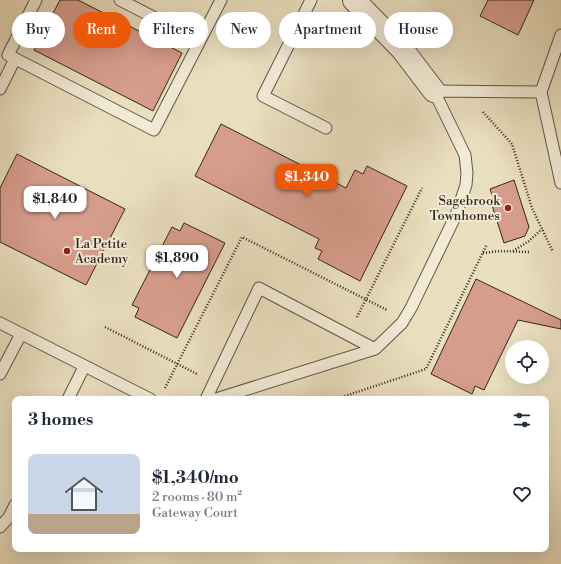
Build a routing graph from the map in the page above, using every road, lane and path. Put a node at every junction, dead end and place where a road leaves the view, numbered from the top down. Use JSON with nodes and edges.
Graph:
{"nodes":[{"id":1,"x":36,"y":0,"type":"edge"},
{"id":2,"x":120,"y":0,"type":"edge"},
{"id":3,"x":221,"y":0,"type":"edge"},
{"id":4,"x":311,"y":0,"type":"edge"},
{"id":5,"x":354,"y":0,"type":"edge"},
{"id":6,"x":143,"y":12,"type":"edge"},
{"id":7,"x":208,"y":25,"type":"edge"},
{"id":8,"x":561,"y":35,"type":"edge"},
{"id":9,"x":196,"y":48,"type":"edge"},
{"id":10,"x":15,"y":59,"type":"junction"},
{"id":11,"x":0,"y":89,"type":"edge"},
{"id":12,"x":434,"y":91,"type":"junction"},
{"id":13,"x":480,"y":91,"type":"junction"},
{"id":14,"x":541,"y":92,"type":"junction"},
{"id":15,"x":326,"y":128,"type":"dead end"},
{"id":16,"x":561,"y":183,"type":"edge"},
{"id":17,"x":422,"y":188,"type":"dead end"},
{"id":18,"x":542,"y":229,"type":"junction"},
{"id":19,"x":487,"y":244,"type":"dead end"},
{"id":20,"x":512,"y":251,"type":"junction"},
{"id":21,"x":529,"y":252,"type":"dead end"},
{"id":22,"x":553,"y":252,"type":"dead end"},
{"id":23,"x":482,"y":253,"type":"junction"},
{"id":24,"x":0,"y":323,"type":"edge"},
{"id":25,"x":105,"y":327,"type":"dead end"},
{"id":26,"x":21,"y":334,"type":"junction"},
{"id":27,"x":348,"y":335,"type":"junction"},
{"id":28,"x":375,"y":349,"type":"junction"},
{"id":29,"x":84,"y":367,"type":"junction"},
{"id":30,"x":0,"y":374,"type":"edge"},
{"id":31,"x":214,"y":382,"type":"junction"},
{"id":32,"x":70,"y":396,"type":"edge"},
{"id":33,"x":144,"y":396,"type":"edge"},
{"id":34,"x":207,"y":396,"type":"edge"},
{"id":35,"x":226,"y":396,"type":"edge"},
{"id":36,"x":345,"y":396,"type":"edge"},
{"id":37,"x":12,"y":512,"type":"edge"},
{"id":38,"x":0,"y":527,"type":"edge"}],
"edges":[{"from":1,"to":10,"type":"lane"},
{"from":2,"to":6,"type":"lane"},
{"from":3,"to":7,"type":"lane"},
{"from":4,"to":15,"type":"lane"},
{"from":5,"to":12,"type":"street"},
{"from":8,"to":14,"type":"lane"},
{"from":9,"to":10,"type":"lane"},
{"from":10,"to":11,"type":"lane"},
{"from":12,"to":13,"type":"lane"},
{"from":12,"to":28,"type":"lane"},
{"from":13,"to":14,"type":"lane"},
{"from":13,"to":18,"type":"path"},
{"from":14,"to":16,"type":"lane"},
{"from":17,"to":27,"type":"path"},
{"from":18,"to":20,"type":"path"},
{"from":18,"to":22,"type":"path"},
{"from":19,"to":23,"type":"path"},
{"from":20,"to":21,"type":"path"},
{"from":20,"to":23,"type":"path"},
{"from":23,"to":36,"type":"path"},
{"from":24,"to":26,"type":"lane"},
{"from":25,"to":31,"type":"path"},
{"from":26,"to":29,"type":"lane"},
{"from":26,"to":30,"type":"lane"},
{"from":27,"to":28,"type":"lane"},
{"from":27,"to":31,"type":"lane"},
{"from":28,"to":35,"type":"lane"},
{"from":29,"to":32,"type":"lane"},
{"from":29,"to":33,"type":"lane"},
{"from":31,"to":34,"type":"lane"},
{"from":37,"to":38,"type":"lane"}]}
